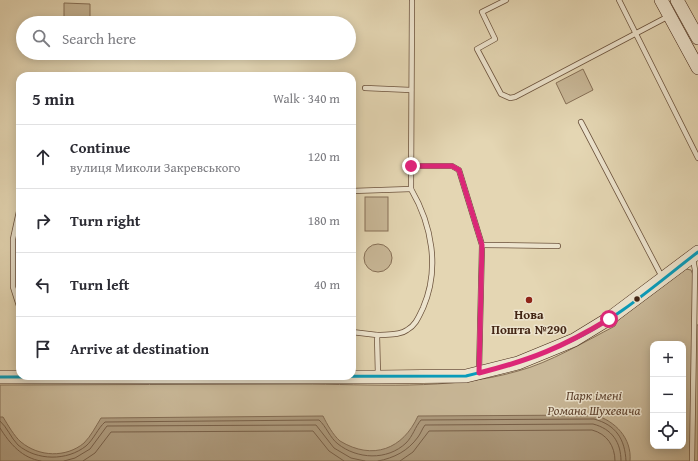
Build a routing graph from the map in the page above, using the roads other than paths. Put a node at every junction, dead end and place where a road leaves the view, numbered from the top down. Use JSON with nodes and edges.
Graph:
{"nodes":[{"id":1,"x":506,"y":0,"type":"edge"},
{"id":2,"x":619,"y":0,"type":"edge"},
{"id":3,"x":661,"y":0,"type":"edge"},
{"id":4,"x":677,"y":0,"type":"edge"},
{"id":5,"x":412,"y":1,"type":"dead end"},
{"id":6,"x":670,"y":16,"type":"junction"},
{"id":7,"x":638,"y":34,"type":"junction"},
{"id":8,"x":698,"y":38,"type":"edge"},
{"id":9,"x":698,"y":68,"type":"edge"},
{"id":10,"x":365,"y":88,"type":"dead end"},
{"id":11,"x":411,"y":90,"type":"junction"},
{"id":12,"x":581,"y":122,"type":"dead end"},
{"id":13,"x":698,"y":158,"type":"edge"},
{"id":14,"x":411,"y":166,"type":"junction"},
{"id":15,"x":412,"y":189,"type":"junction"},
{"id":16,"x":356,"y":191,"type":"edge"},
{"id":17,"x":16,"y":225,"type":"edge"},
{"id":18,"x":482,"y":245,"type":"junction"},
{"id":19,"x":558,"y":246,"type":"dead end"},
{"id":20,"x":695,"y":254,"type":"edge"},
{"id":21,"x":663,"y":278,"type":"junction"},
{"id":22,"x":16,"y":296,"type":"edge"},
{"id":23,"x":356,"y":332,"type":"edge"},
{"id":24,"x":377,"y":335,"type":"junction"},
{"id":25,"x":479,"y":373,"type":"junction"},
{"id":26,"x":0,"y":377,"type":"edge"},
{"id":27,"x":16,"y":377,"type":"edge"},
{"id":28,"x":356,"y":377,"type":"edge"},
{"id":29,"x":378,"y":377,"type":"junction"},
{"id":30,"x":692,"y":461,"type":"edge"}],
"edges":[{"from":1,"to":7,"type":"lane"},
{"from":2,"to":7,"type":"lane"},
{"from":3,"to":6,"type":"street"},
{"from":4,"to":8,"type":"street"},
{"from":5,"to":11,"type":"lane"},
{"from":6,"to":7,"type":"lane"},
{"from":6,"to":9,"type":"street"},
{"from":7,"to":13,"type":"lane"},
{"from":10,"to":11,"type":"lane"},
{"from":11,"to":14,"type":"lane"},
{"from":12,"to":21,"type":"lane"},
{"from":14,"to":15,"type":"lane"},
{"from":14,"to":18,"type":"lane"},
{"from":15,"to":16,"type":"lane"},
{"from":15,"to":24,"type":"lane"},
{"from":17,"to":22,"type":"lane"},
{"from":18,"to":19,"type":"lane"},
{"from":18,"to":25,"type":"lane"},
{"from":20,"to":21,"type":"street"},
{"from":20,"to":30,"type":"lane"},
{"from":21,"to":25,"type":"street"},
{"from":23,"to":24,"type":"lane"},
{"from":24,"to":29,"type":"lane"},
{"from":25,"to":29,"type":"street"},
{"from":26,"to":27,"type":"street"},
{"from":28,"to":29,"type":"street"}]}
